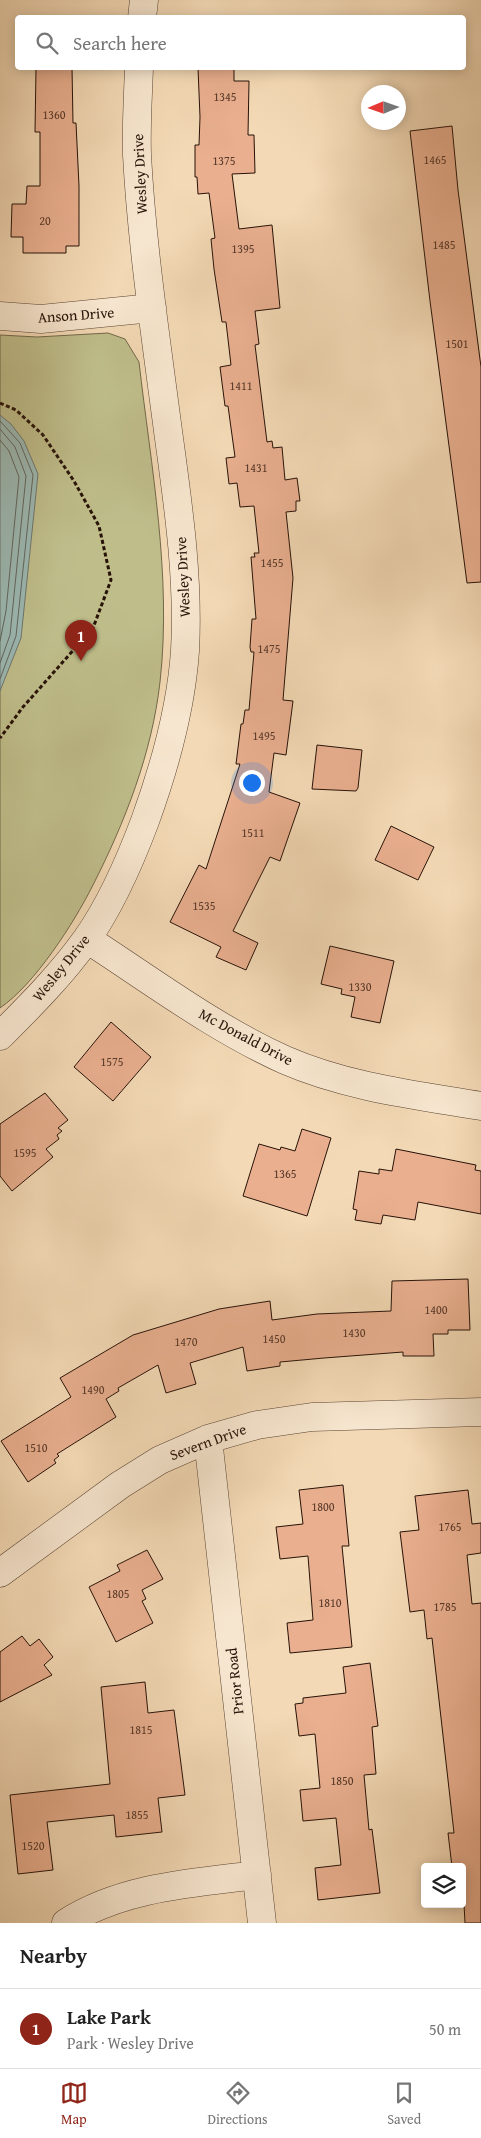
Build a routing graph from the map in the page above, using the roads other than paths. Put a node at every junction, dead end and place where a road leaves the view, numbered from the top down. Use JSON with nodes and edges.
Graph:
{"nodes":[{"id":1,"x":144,"y":0,"type":"edge"},
{"id":2,"x":142,"y":15,"type":"edge"},
{"id":3,"x":140,"y":70,"type":"edge"},
{"id":4,"x":152,"y":308,"type":"junction"},
{"id":5,"x":0,"y":316,"type":"edge"},
{"id":6,"x":87,"y":939,"type":"junction"},
{"id":7,"x":0,"y":1036,"type":"edge"},
{"id":8,"x":481,"y":1106,"type":"edge"},
{"id":9,"x":481,"y":1412,"type":"edge"},
{"id":10,"x":208,"y":1439,"type":"junction"},
{"id":11,"x":0,"y":1573,"type":"edge"},
{"id":12,"x":257,"y":1875,"type":"junction"},
{"id":13,"x":66,"y":1923,"type":"edge"},
{"id":14,"x":262,"y":1923,"type":"edge"}],
"edges":[{"from":1,"to":2,"type":"street"},
{"from":3,"to":4,"type":"street","name":"Wesley Drive"},
{"from":4,"to":5,"type":"street","name":"Anson Drive"},
{"from":4,"to":6,"type":"street","name":"Wesley Drive"},
{"from":6,"to":7,"type":"street","name":"Wesley Drive"},
{"from":6,"to":8,"type":"street","name":"Mc Donald Drive"},
{"from":9,"to":10,"type":"street","name":"Severn Drive"},
{"from":10,"to":11,"type":"street","name":"Severn Drive"},
{"from":10,"to":12,"type":"street","name":"Prior Road"},
{"from":12,"to":13,"type":"street"},
{"from":12,"to":14,"type":"street","name":"Prior Road"}]}
